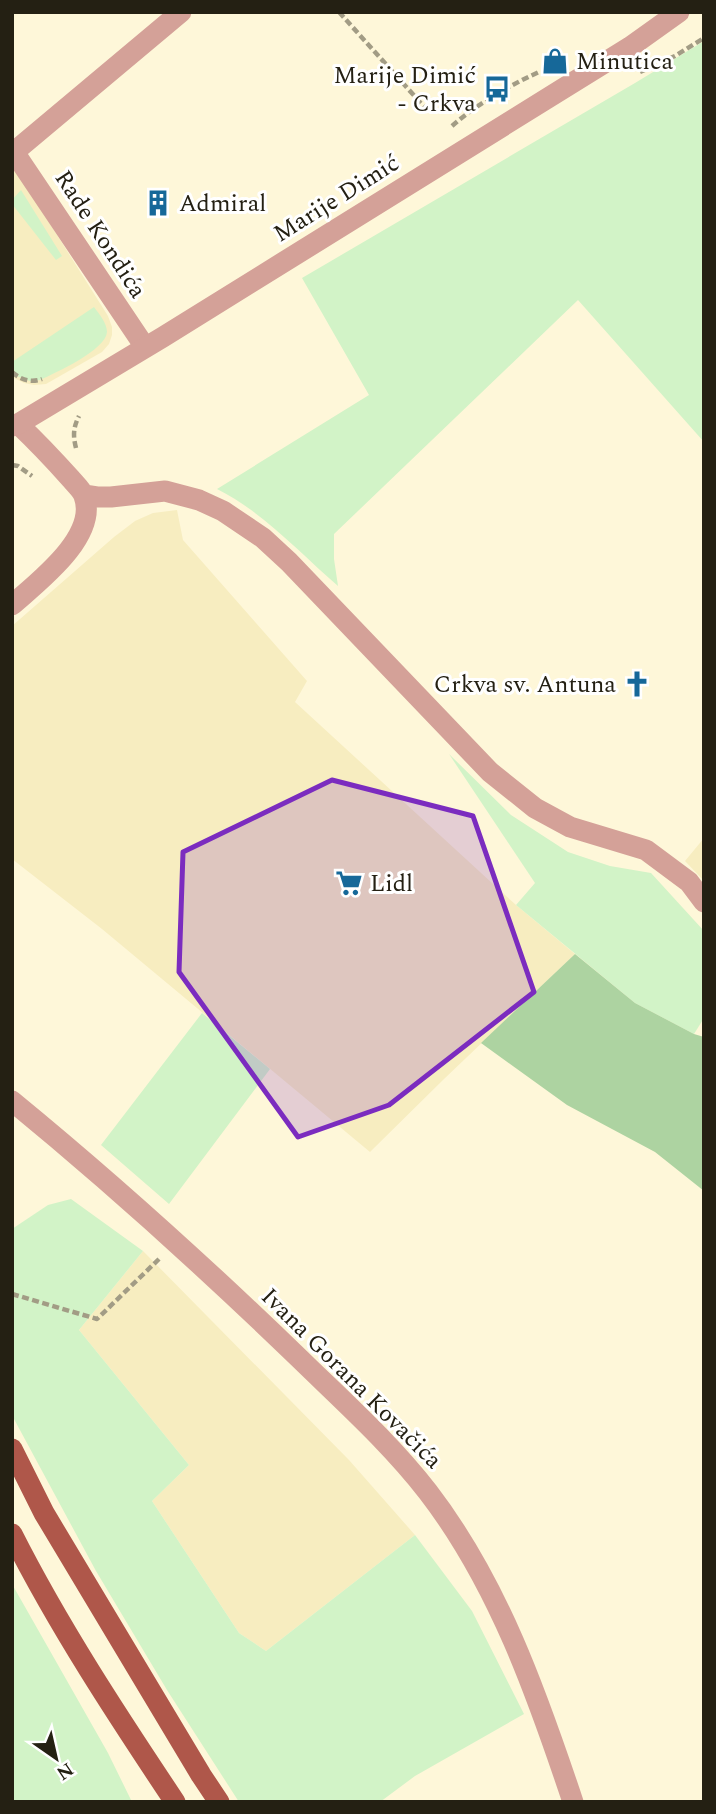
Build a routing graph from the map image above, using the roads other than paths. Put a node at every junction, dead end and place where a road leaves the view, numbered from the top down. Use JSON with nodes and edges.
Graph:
{"nodes":[{"id":1,"x":181,"y":12,"type":"edge"},
{"id":2,"x":680,"y":12,"type":"edge"},
{"id":3,"x":13,"y":150,"type":"edge"},
{"id":4,"x":145,"y":347,"type":"junction"},
{"id":5,"x":14,"y":427,"type":"edge"},
{"id":6,"x":84,"y":495,"type":"junction"},
{"id":7,"x":12,"y":605,"type":"edge"},
{"id":8,"x":704,"y":902,"type":"edge"},
{"id":9,"x":12,"y":1101,"type":"edge"},
{"id":10,"x":12,"y":1449,"type":"edge"},
{"id":11,"x":12,"y":1534,"type":"edge"},
{"id":12,"x":175,"y":1802,"type":"edge"},
{"id":13,"x":219,"y":1802,"type":"edge"},
{"id":14,"x":573,"y":1802,"type":"edge"}],
"edges":[{"from":1,"to":3,"type":"street"},
{"from":2,"to":4,"type":"street","name":"Marije Dimić"},
{"from":3,"to":4,"type":"street","name":"Rade Kondića"},
{"from":4,"to":5,"type":"street","name":"Marije Dimić"},
{"from":5,"to":6,"type":"street"},
{"from":6,"to":7,"type":"street"},
{"from":6,"to":8,"type":"street"},
{"from":9,"to":14,"type":"street","name":"Ivana Gorana Kovačića"},
{"from":10,"to":13,"type":"main road"},
{"from":11,"to":12,"type":"main road"}]}
